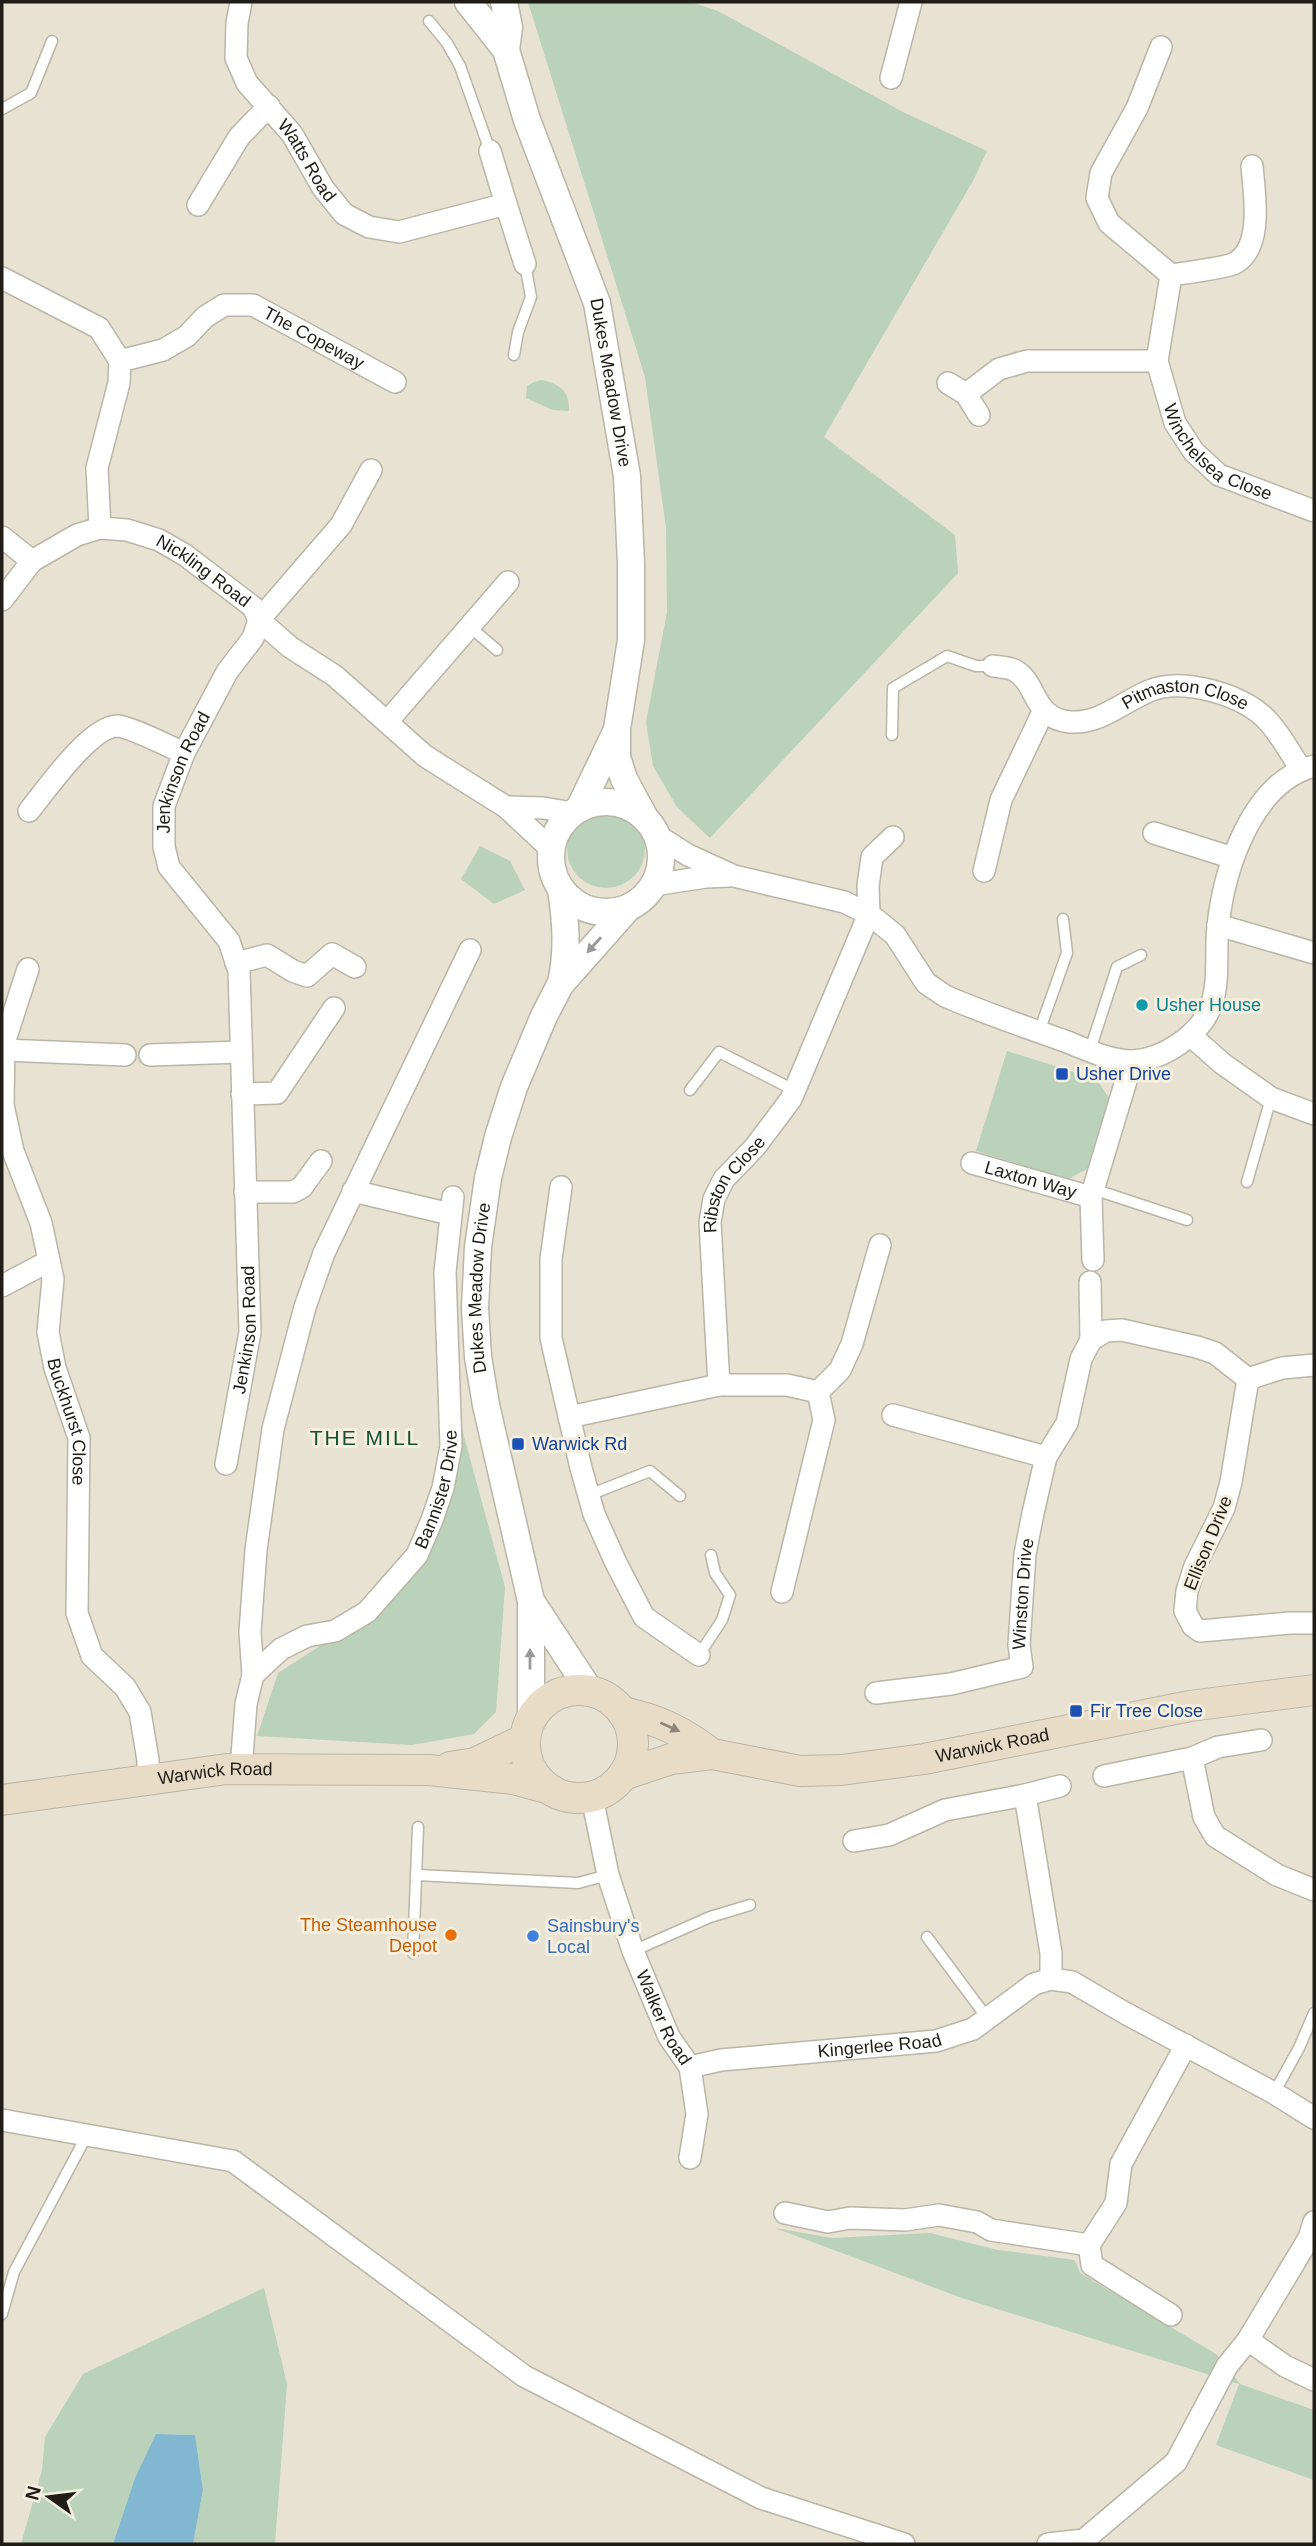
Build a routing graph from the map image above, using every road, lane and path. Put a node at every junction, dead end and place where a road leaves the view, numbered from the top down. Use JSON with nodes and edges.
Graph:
{"nodes":[{"id":1,"x":241,"y":2,"type":"edge"},
{"id":2,"x":468,"y":2,"type":"edge"},
{"id":3,"x":504,"y":2,"type":"edge"},
{"id":4,"x":911,"y":2,"type":"edge"},
{"id":5,"x":429,"y":21,"type":"dead end"},
{"id":6,"x":52,"y":41,"type":"dead end"},
{"id":7,"x":1161,"y":47,"type":"dead end"},
{"id":8,"x":506,"y":50,"type":"junction"},
{"id":9,"x":891,"y":78,"type":"dead end"},
{"id":10,"x":269,"y":106,"type":"junction"},
{"id":11,"x":2,"y":109,"type":"edge"},
{"id":12,"x":490,"y":151,"type":"joint"},
{"id":13,"x":1252,"y":166,"type":"dead end"},
{"id":14,"x":506,"y":204,"type":"junction"},
{"id":15,"x":198,"y":205,"type":"dead end"},
{"id":16,"x":525,"y":264,"type":"joint"},
{"id":17,"x":1171,"y":275,"type":"junction"},
{"id":18,"x":2,"y":278,"type":"edge"},
{"id":19,"x":514,"y":355,"type":"dead end"},
{"id":20,"x":120,"y":361,"type":"junction"},
{"id":21,"x":1157,"y":361,"type":"junction"},
{"id":22,"x":395,"y":382,"type":"dead end"},
{"id":23,"x":979,"y":415,"type":"dead end"},
{"id":24,"x":371,"y":470,"type":"dead end"},
{"id":25,"x":1314,"y":511,"type":"edge"},
{"id":26,"x":100,"y":528,"type":"junction"},
{"id":27,"x":2,"y":537,"type":"edge"},
{"id":28,"x":32,"y":561,"type":"junction"},
{"id":29,"x":508,"y":582,"type":"dead end"},
{"id":30,"x":2,"y":600,"type":"edge"},
{"id":31,"x":259,"y":620,"type":"junction"},
{"id":32,"x":470,"y":627,"type":"junction"},
{"id":33,"x":497,"y":650,"type":"dead end"},
{"id":34,"x":993,"y":666,"type":"joint"},
{"id":35,"x":1044,"y":712,"type":"junction"},
{"id":36,"x":387,"y":722,"type":"junction"},
{"id":37,"x":617,"y":729,"type":"junction"},
{"id":38,"x":892,"y":735,"type":"dead end"},
{"id":39,"x":184,"y":753,"type":"junction"},
{"id":40,"x":1308,"y":768,"type":"edge"},
{"id":41,"x":506,"y":807,"type":"junction"},
{"id":42,"x":29,"y":811,"type":"dead end"},
{"id":43,"x":576,"y":811,"type":"junction"},
{"id":44,"x":650,"y":826,"type":"junction"},
{"id":45,"x":1154,"y":833,"type":"dead end"},
{"id":46,"x":893,"y":837,"type":"dead end"},
{"id":47,"x":551,"y":849,"type":"junction"},
{"id":48,"x":1233,"y":858,"type":"junction"},
{"id":49,"x":984,"y":871,"type":"dead end"},
{"id":50,"x":734,"y":876,"type":"junction"},
{"id":51,"x":653,"y":885,"type":"junction"},
{"id":52,"x":561,"y":890,"type":"junction"},
{"id":53,"x":629,"y":907,"type":"junction"},
{"id":54,"x":869,"y":914,"type":"junction"},
{"id":55,"x":1063,"y":919,"type":"dead end"},
{"id":56,"x":1218,"y":925,"type":"junction"},
{"id":57,"x":470,"y":950,"type":"dead end"},
{"id":58,"x":1314,"y":953,"type":"edge"},
{"id":59,"x":1141,"y":955,"type":"dead end"},
{"id":60,"x":236,"y":963,"type":"junction"},
{"id":61,"x":355,"y":967,"type":"dead end"},
{"id":62,"x":28,"y":969,"type":"dead end"},
{"id":63,"x":561,"y":985,"type":"junction"},
{"id":64,"x":334,"y":1008,"type":"dead end"},
{"id":65,"x":1039,"y":1032,"type":"junction"},
{"id":66,"x":1191,"y":1036,"type":"junction"},
{"id":67,"x":1090,"y":1051,"type":"junction"},
{"id":68,"x":241,"y":1052,"type":"junction"},
{"id":69,"x":125,"y":1055,"type":"dead end"},
{"id":70,"x":150,"y":1055,"type":"dead end"},
{"id":71,"x":3,"y":1057,"type":"edge"},
{"id":72,"x":1132,"y":1061,"type":"junction"},
{"id":73,"x":690,"y":1090,"type":"dead end"},
{"id":74,"x":794,"y":1090,"type":"junction"},
{"id":75,"x":242,"y":1094,"type":"junction"},
{"id":76,"x":1271,"y":1098,"type":"junction"},
{"id":77,"x":1314,"y":1114,"type":"edge"},
{"id":78,"x":321,"y":1161,"type":"dead end"},
{"id":79,"x":972,"y":1163,"type":"dead end"},
{"id":80,"x":1247,"y":1182,"type":"dead end"},
{"id":81,"x":561,"y":1187,"type":"dead end"},
{"id":82,"x":353,"y":1191,"type":"junction"},
{"id":83,"x":245,"y":1192,"type":"junction"},
{"id":84,"x":1092,"y":1193,"type":"junction"},
{"id":85,"x":1187,"y":1220,"type":"dead end"},
{"id":86,"x":880,"y":1245,"type":"dead end"},
{"id":87,"x":1093,"y":1260,"type":"dead end"},
{"id":88,"x":49,"y":1261,"type":"junction"},
{"id":89,"x":1090,"y":1282,"type":"dead end"},
{"id":90,"x":2,"y":1286,"type":"edge"},
{"id":91,"x":1091,"y":1340,"type":"junction"},
{"id":92,"x":1314,"y":1365,"type":"edge"},
{"id":93,"x":1248,"y":1379,"type":"junction"},
{"id":94,"x":719,"y":1385,"type":"junction"},
{"id":95,"x":818,"y":1392,"type":"junction"},
{"id":96,"x":893,"y":1415,"type":"dead end"},
{"id":97,"x":569,"y":1417,"type":"junction"},
{"id":98,"x":1046,"y":1458,"type":"junction"},
{"id":99,"x":226,"y":1464,"type":"dead end"},
{"id":100,"x":589,"y":1495,"type":"junction"},
{"id":101,"x":680,"y":1496,"type":"dead end"},
{"id":102,"x":711,"y":1555,"type":"dead end"},
{"id":103,"x":782,"y":1592,"type":"dead end"},
{"id":104,"x":531,"y":1601,"type":"junction"},
{"id":105,"x":1314,"y":1623,"type":"edge"},
{"id":106,"x":699,"y":1655,"type":"joint"},
{"id":107,"x":253,"y":1675,"type":"junction"},
{"id":108,"x":1314,"y":1690,"type":"edge"},
{"id":109,"x":590,"y":1691,"type":"junction"},
{"id":110,"x":876,"y":1693,"type":"dead end"},
{"id":111,"x":622,"y":1712,"type":"junction"},
{"id":112,"x":527,"y":1729,"type":"junction"},
{"id":113,"x":1261,"y":1740,"type":"dead end"},
{"id":114,"x":712,"y":1755,"type":"junction"},
{"id":115,"x":1192,"y":1758,"type":"junction"},
{"id":116,"x":241,"y":1769,"type":"junction"},
{"id":117,"x":429,"y":1770,"type":"junction"},
{"id":118,"x":623,"y":1775,"type":"junction"},
{"id":119,"x":1104,"y":1776,"type":"dead end"},
{"id":120,"x":148,"y":1781,"type":"junction"},
{"id":121,"x":1060,"y":1786,"type":"dead end"},
{"id":122,"x":547,"y":1788,"type":"junction"},
{"id":123,"x":1025,"y":1796,"type":"junction"},
{"id":124,"x":592,"y":1797,"type":"junction"},
{"id":125,"x":2,"y":1800,"type":"edge"},
{"id":126,"x":418,"y":1826,"type":"dead end"},
{"id":127,"x":854,"y":1841,"type":"dead end"},
{"id":128,"x":417,"y":1875,"type":"junction"},
{"id":129,"x":608,"y":1875,"type":"junction"},
{"id":130,"x":1314,"y":1890,"type":"edge"},
{"id":131,"x":750,"y":1905,"type":"dead end"},
{"id":132,"x":927,"y":1937,"type":"dead end"},
{"id":133,"x":633,"y":1951,"type":"junction"},
{"id":134,"x":413,"y":1953,"type":"dead end"},
{"id":135,"x":1051,"y":1979,"type":"junction"},
{"id":136,"x":1314,"y":2013,"type":"edge"},
{"id":137,"x":988,"y":2019,"type":"junction"},
{"id":138,"x":1186,"y":2045,"type":"junction"},
{"id":139,"x":690,"y":2067,"type":"junction"},
{"id":140,"x":1274,"y":2093,"type":"junction"},
{"id":141,"x":1314,"y":2118,"type":"edge"},
{"id":142,"x":2,"y":2120,"type":"edge"},
{"id":143,"x":87,"y":2135,"type":"junction"},
{"id":144,"x":690,"y":2158,"type":"dead end"},
{"id":145,"x":785,"y":2213,"type":"dead end"},
{"id":146,"x":1313,"y":2233,"type":"edge"},
{"id":147,"x":1089,"y":2245,"type":"junction"},
{"id":148,"x":2,"y":2314,"type":"edge"},
{"id":149,"x":1171,"y":2315,"type":"dead end"},
{"id":150,"x":1248,"y":2340,"type":"junction"},
{"id":151,"x":1314,"y":2380,"type":"edge"},
{"id":152,"x":904,"y":2544,"type":"edge"},
{"id":153,"x":1048,"y":2544,"type":"edge"}],
"edges":[{"from":1,"to":10,"type":"street","name":"Watts Road"},
{"from":2,"to":8,"type":"street","name":"Dukes Meadow Drive"},
{"from":3,"to":8,"type":"street","name":"Dukes Meadow Drive"},
{"from":4,"to":9,"type":"street"},
{"from":5,"to":12,"type":"lane"},
{"from":6,"to":11,"type":"lane"},
{"from":7,"to":17,"type":"street"},
{"from":8,"to":37,"type":"street","name":"Dukes Meadow Drive"},
{"from":10,"to":14,"type":"street","name":"Watts Road"},
{"from":10,"to":15,"type":"street","name":"Watts Road"},
{"from":12,"to":14,"type":"street"},
{"from":13,"to":17,"type":"street"},
{"from":14,"to":16,"type":"street"},
{"from":16,"to":19,"type":"lane"},
{"from":17,"to":21,"type":"street","name":"Winchelsea Close"},
{"from":18,"to":20,"type":"street"},
{"from":20,"to":22,"type":"street","name":"The Copeway"},
{"from":20,"to":26,"type":"street"},
{"from":21,"to":23,"type":"street"},
{"from":21,"to":25,"type":"street","name":"Winchelsea Close"},
{"from":24,"to":31,"type":"street"},
{"from":26,"to":28,"type":"street","name":"Nickling Road"},
{"from":26,"to":31,"type":"street","name":"Nickling Road"},
{"from":27,"to":28,"type":"street"},
{"from":28,"to":30,"type":"street","name":"Nickling Road"},
{"from":29,"to":32,"type":"street"},
{"from":31,"to":36,"type":"street","name":"Nickling Road"},
{"from":31,"to":39,"type":"street","name":"Jenkinson Road"},
{"from":32,"to":33,"type":"lane"},
{"from":32,"to":36,"type":"street"},
{"from":34,"to":35,"type":"street"},
{"from":34,"to":38,"type":"lane"},
{"from":35,"to":40,"type":"street","name":"Pitmaston Close"},
{"from":35,"to":49,"type":"street"},
{"from":36,"to":41,"type":"street","name":"Nickling Road"},
{"from":37,"to":43,"type":"street","name":"Dukes Meadow Drive"},
{"from":37,"to":44,"type":"street","name":"Dukes Meadow Drive"},
{"from":39,"to":42,"type":"street"},
{"from":39,"to":60,"type":"street","name":"Jenkinson Road"},
{"from":40,"to":48,"type":"street"},
{"from":41,"to":43,"type":"street"},
{"from":41,"to":47,"type":"street","name":"Nickling Road"},
{"from":43,"to":44,"type":"street"},
{"from":43,"to":47,"type":"street"},
{"from":44,"to":50,"type":"street"},
{"from":44,"to":51,"type":"street"},
{"from":45,"to":48,"type":"street"},
{"from":46,"to":54,"type":"street"},
{"from":47,"to":52,"type":"street"},
{"from":48,"to":56,"type":"street"},
{"from":50,"to":51,"type":"street"},
{"from":50,"to":54,"type":"street"},
{"from":51,"to":53,"type":"street"},
{"from":52,"to":53,"type":"street"},
{"from":52,"to":63,"type":"street","name":"Dukes Meadow Drive"},
{"from":53,"to":63,"type":"street","name":"Dukes Meadow Drive","one_way":true},
{"from":54,"to":65,"type":"street"},
{"from":54,"to":74,"type":"street","name":"Ribston Close"},
{"from":55,"to":65,"type":"lane"},
{"from":56,"to":58,"type":"street"},
{"from":56,"to":66,"type":"street"},
{"from":57,"to":82,"type":"street"},
{"from":59,"to":67,"type":"lane"},
{"from":60,"to":61,"type":"street"},
{"from":60,"to":68,"type":"street","name":"Jenkinson Road"},
{"from":62,"to":71,"type":"street","name":"Buckhurst Close"},
{"from":63,"to":104,"type":"street","name":"Dukes Meadow Drive"},
{"from":64,"to":75,"type":"street"},
{"from":65,"to":67,"type":"street"},
{"from":66,"to":72,"type":"street"},
{"from":66,"to":76,"type":"street"},
{"from":67,"to":72,"type":"street"},
{"from":68,"to":70,"type":"street"},
{"from":68,"to":75,"type":"street","name":"Jenkinson Road"},
{"from":69,"to":71,"type":"street"},
{"from":71,"to":88,"type":"street","name":"Buckhurst Close"},
{"from":72,"to":84,"type":"street","name":"Laxton Way"},
{"from":73,"to":74,"type":"lane"},
{"from":74,"to":94,"type":"street","name":"Ribston Close"},
{"from":75,"to":83,"type":"street","name":"Jenkinson Road"},
{"from":76,"to":77,"type":"street"},
{"from":76,"to":80,"type":"lane"},
{"from":78,"to":83,"type":"street"},
{"from":79,"to":84,"type":"street","name":"Laxton Way"},
{"from":81,"to":97,"type":"street"},
{"from":82,"to":107,"type":"street"},
{"from":82,"to":107,"type":"street","name":"Bannister Drive"},
{"from":83,"to":99,"type":"street","name":"Jenkinson Road"},
{"from":84,"to":85,"type":"lane"},
{"from":84,"to":87,"type":"street","name":"Laxton Way"},
{"from":86,"to":95,"type":"street"},
{"from":88,"to":90,"type":"street"},
{"from":88,"to":120,"type":"street","name":"Buckhurst Close"},
{"from":89,"to":91,"type":"street"},
{"from":91,"to":93,"type":"street"},
{"from":91,"to":98,"type":"street","name":"Winston Drive"},
{"from":92,"to":93,"type":"street"},
{"from":93,"to":105,"type":"street","name":"Ellison Drive"},
{"from":94,"to":95,"type":"street"},
{"from":94,"to":97,"type":"street"},
{"from":95,"to":103,"type":"street"},
{"from":96,"to":98,"type":"street"},
{"from":97,"to":100,"type":"street"},
{"from":98,"to":110,"type":"street","name":"Winston Drive"},
{"from":100,"to":101,"type":"lane"},
{"from":100,"to":106,"type":"street"},
{"from":102,"to":106,"type":"lane"},
{"from":104,"to":109,"type":"street","name":"Dukes Meadow Drive"},
{"from":112,"to":104,"type":"street","name":"Dukes Meadow Drive","one_way":true},
{"from":107,"to":116,"type":"street"},
{"from":108,"to":114,"type":"main road","name":"Warwick Road"},
{"from":109,"to":111,"type":"main road"},
{"from":109,"to":112,"type":"main road"},
{"from":111,"to":114,"type":"main road","name":"Warwick Road","one_way":true},
{"from":111,"to":118,"type":"main road"},
{"from":112,"to":117,"type":"main road","name":"Warwick Road"},
{"from":112,"to":122,"type":"main road"},
{"from":113,"to":115,"type":"street"},
{"from":114,"to":118,"type":"main road","name":"Warwick Road"},
{"from":115,"to":119,"type":"street"},
{"from":115,"to":130,"type":"street"},
{"from":116,"to":117,"type":"main road","name":"Warwick Road"},
{"from":116,"to":120,"type":"main road","name":"Warwick Road"},
{"from":117,"to":122,"type":"main road","name":"Warwick Road"},
{"from":118,"to":124,"type":"main road"},
{"from":120,"to":125,"type":"main road","name":"Warwick Road"},
{"from":121,"to":123,"type":"street"},
{"from":122,"to":124,"type":"main road"},
{"from":123,"to":127,"type":"street"},
{"from":123,"to":135,"type":"street"},
{"from":124,"to":129,"type":"street","name":"Walker Road"},
{"from":126,"to":128,"type":"lane"},
{"from":128,"to":129,"type":"lane"},
{"from":128,"to":134,"type":"lane"},
{"from":129,"to":133,"type":"street","name":"Walker Road"},
{"from":131,"to":133,"type":"lane"},
{"from":132,"to":137,"type":"lane"},
{"from":133,"to":139,"type":"street","name":"Walker Road"},
{"from":135,"to":137,"type":"street","name":"Kingerlee Road"},
{"from":135,"to":138,"type":"street"},
{"from":136,"to":140,"type":"lane"},
{"from":137,"to":139,"type":"street","name":"Kingerlee Road"},
{"from":138,"to":140,"type":"street"},
{"from":138,"to":147,"type":"street"},
{"from":139,"to":144,"type":"street","name":"Walker Road"},
{"from":140,"to":141,"type":"street"},
{"from":142,"to":143,"type":"street"},
{"from":143,"to":148,"type":"lane"},
{"from":143,"to":152,"type":"street"},
{"from":145,"to":147,"type":"street"},
{"from":146,"to":150,"type":"street"},
{"from":147,"to":149,"type":"street"},
{"from":150,"to":151,"type":"street"},
{"from":150,"to":153,"type":"street"}]}
